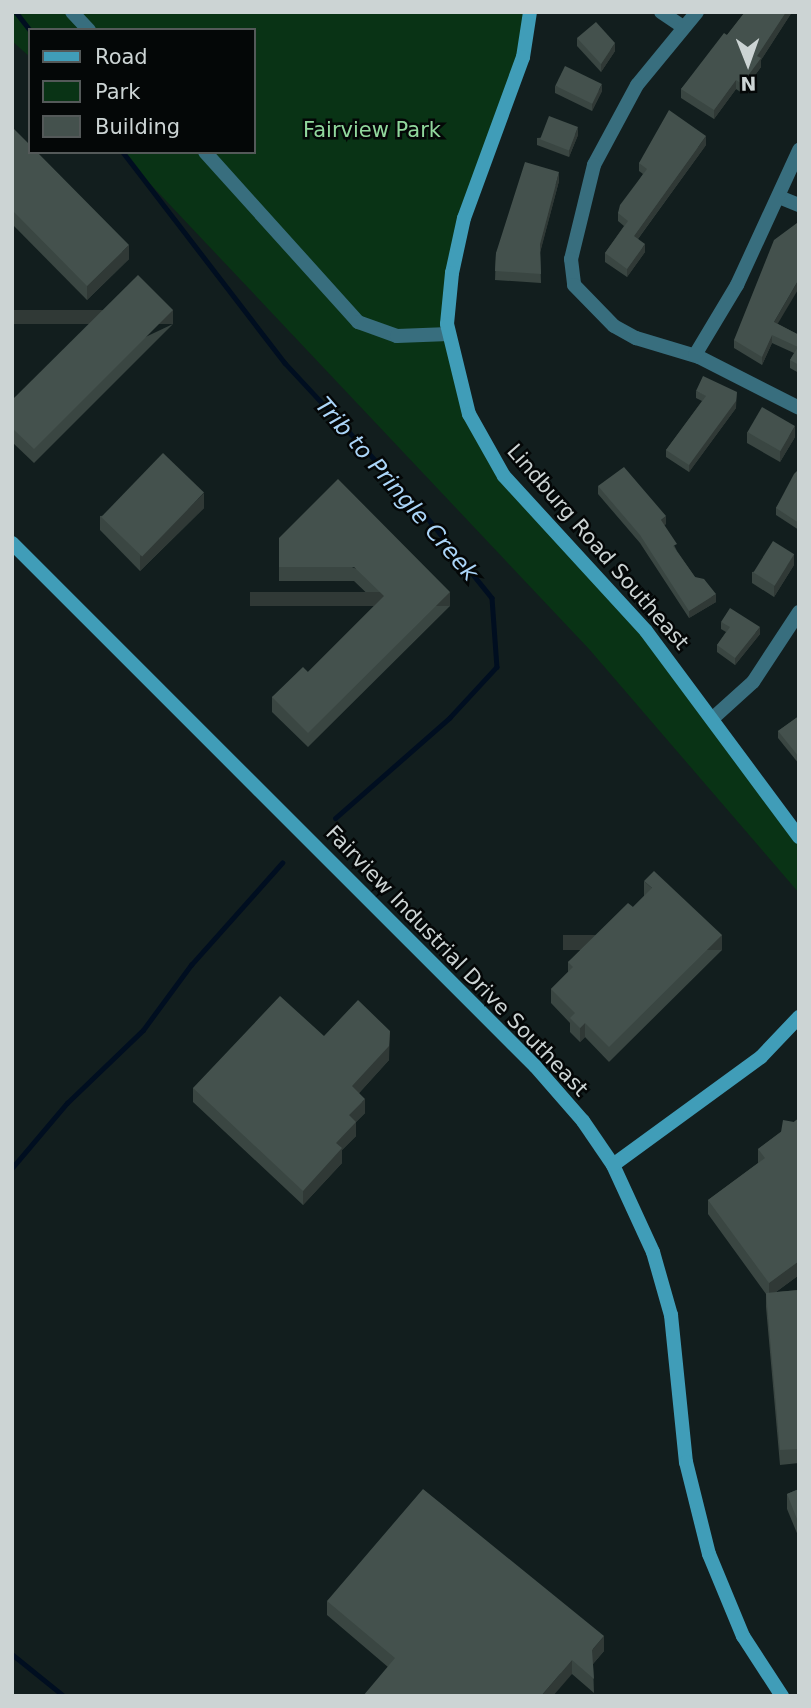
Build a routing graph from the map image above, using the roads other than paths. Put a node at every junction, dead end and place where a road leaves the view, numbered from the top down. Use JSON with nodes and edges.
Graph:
{"nodes":[{"id":1,"x":72,"y":12,"type":"edge"},
{"id":2,"x":530,"y":12,"type":"edge"},
{"id":3,"x":661,"y":12,"type":"edge"},
{"id":4,"x":697,"y":12,"type":"edge"},
{"id":5,"x":682,"y":26,"type":"junction"},
{"id":6,"x":87,"y":28,"type":"edge"},
{"id":7,"x":799,"y":150,"type":"edge"},
{"id":8,"x":207,"y":154,"type":"edge"},
{"id":9,"x":779,"y":197,"type":"junction"},
{"id":10,"x":799,"y":205,"type":"edge"},
{"id":11,"x":449,"y":334,"type":"junction"},
{"id":12,"x":695,"y":355,"type":"junction"},
{"id":13,"x":799,"y":408,"type":"edge"},
{"id":14,"x":12,"y":542,"type":"edge"},
{"id":15,"x":799,"y":611,"type":"edge"},
{"id":16,"x":712,"y":719,"type":"junction"},
{"id":17,"x":799,"y":837,"type":"edge"},
{"id":18,"x":799,"y":1017,"type":"edge"},
{"id":19,"x":613,"y":1165,"type":"junction"},
{"id":20,"x":782,"y":1696,"type":"edge"}],
"edges":[{"from":1,"to":6,"type":"street"},
{"from":2,"to":11,"type":"main road","name":"Lindburg Road Southeast"},
{"from":3,"to":5,"type":"street"},
{"from":4,"to":5,"type":"street"},
{"from":5,"to":12,"type":"street"},
{"from":7,"to":9,"type":"street"},
{"from":8,"to":11,"type":"street"},
{"from":9,"to":10,"type":"street"},
{"from":9,"to":12,"type":"street"},
{"from":11,"to":16,"type":"main road","name":"Lindburg Road Southeast"},
{"from":12,"to":13,"type":"street"},
{"from":14,"to":19,"type":"main road","name":"Fairview Industrial Drive Southeast"},
{"from":15,"to":16,"type":"street"},
{"from":16,"to":17,"type":"main road","name":"Lindburg Road Southeast"},
{"from":18,"to":19,"type":"main road"},
{"from":19,"to":20,"type":"main road","name":"Fairview Industrial Drive Southeast"}]}
